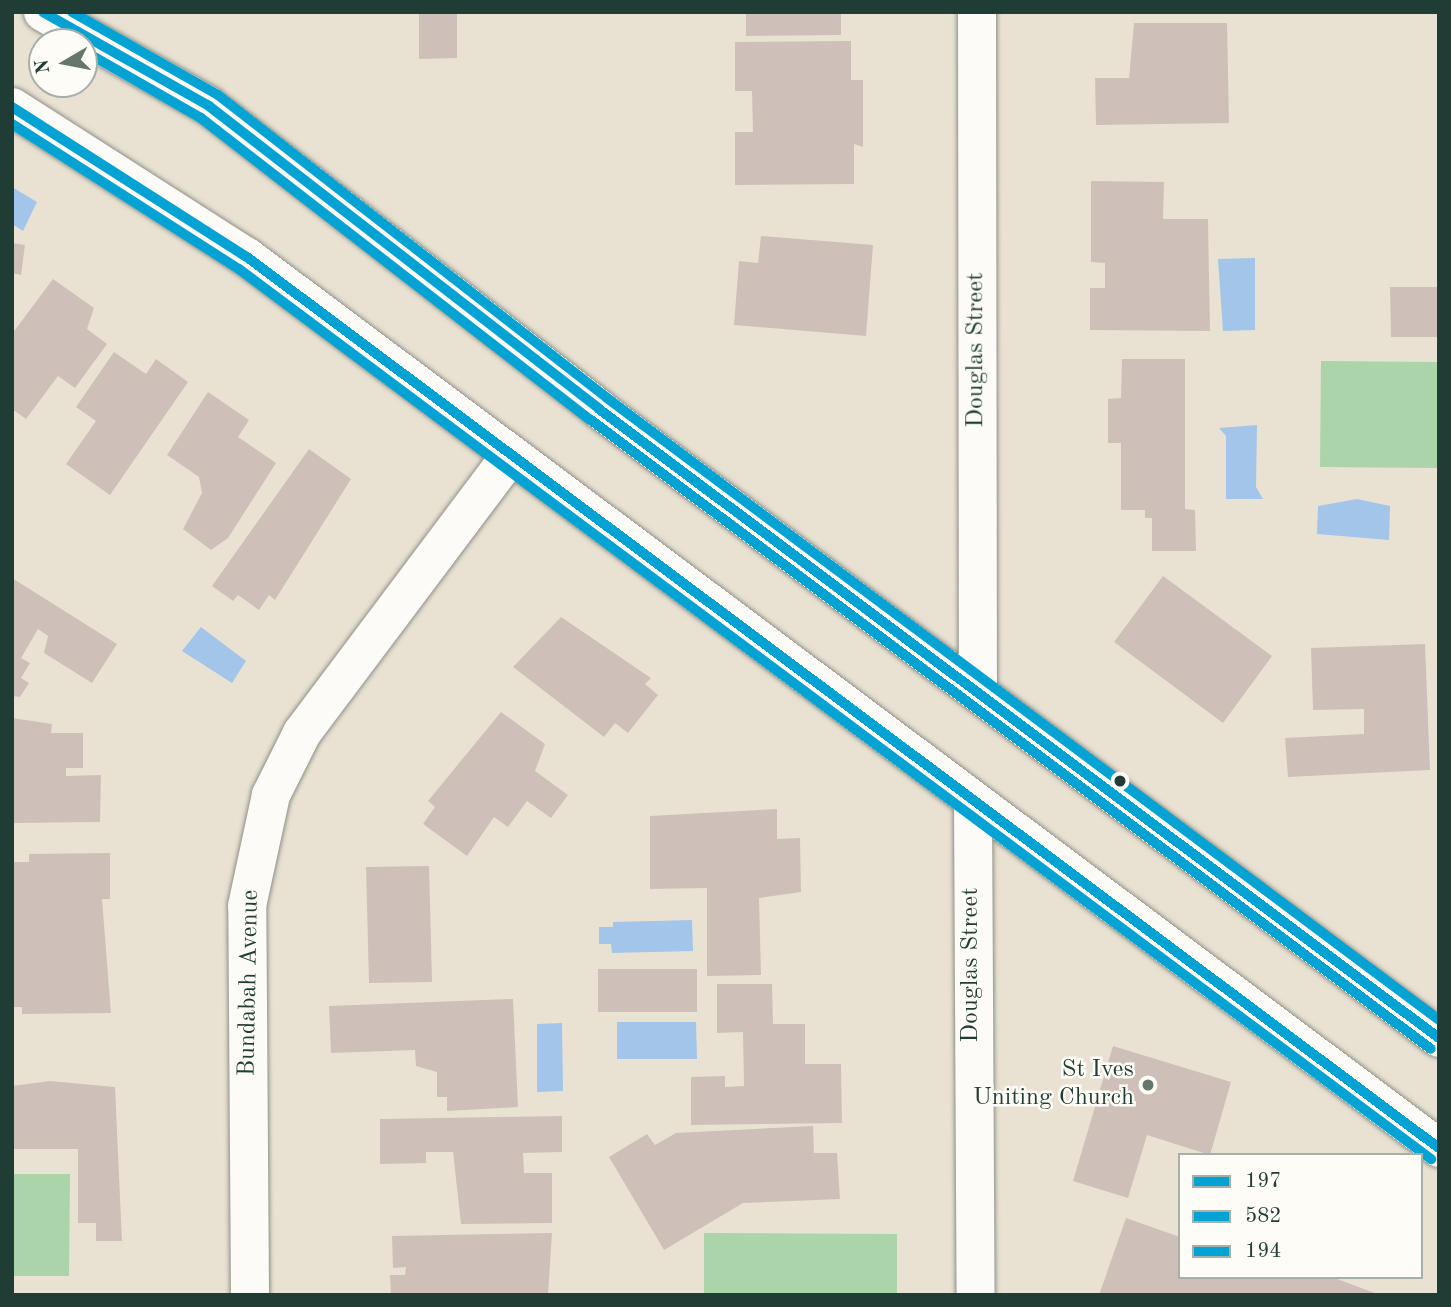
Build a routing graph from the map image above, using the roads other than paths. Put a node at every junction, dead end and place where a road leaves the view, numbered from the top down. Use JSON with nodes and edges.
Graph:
{"nodes":[{"id":1,"x":43,"y":12,"type":"edge"},
{"id":2,"x":977,"y":12,"type":"edge"},
{"id":3,"x":12,"y":107,"type":"edge"},
{"id":4,"x":510,"y":456,"type":"junction"},
{"id":5,"x":978,"y":688,"type":"junction"},
{"id":6,"x":973,"y":803,"type":"junction"},
{"id":7,"x":1439,"y":1038,"type":"edge"},
{"id":8,"x":1439,"y":1148,"type":"edge"},
{"id":9,"x":250,"y":1295,"type":"edge"},
{"id":10,"x":976,"y":1295,"type":"edge"}],
"edges":[{"from":1,"to":5,"type":"main road"},
{"from":2,"to":5,"type":"main road","name":"Douglas Street"},
{"from":3,"to":4,"type":"main road"},
{"from":4,"to":6,"type":"main road"},
{"from":4,"to":9,"type":"main road","name":"Bundabah Avenue"},
{"from":5,"to":7,"type":"main road"},
{"from":6,"to":8,"type":"main road"},
{"from":6,"to":10,"type":"main road","name":"Douglas Street"}]}
